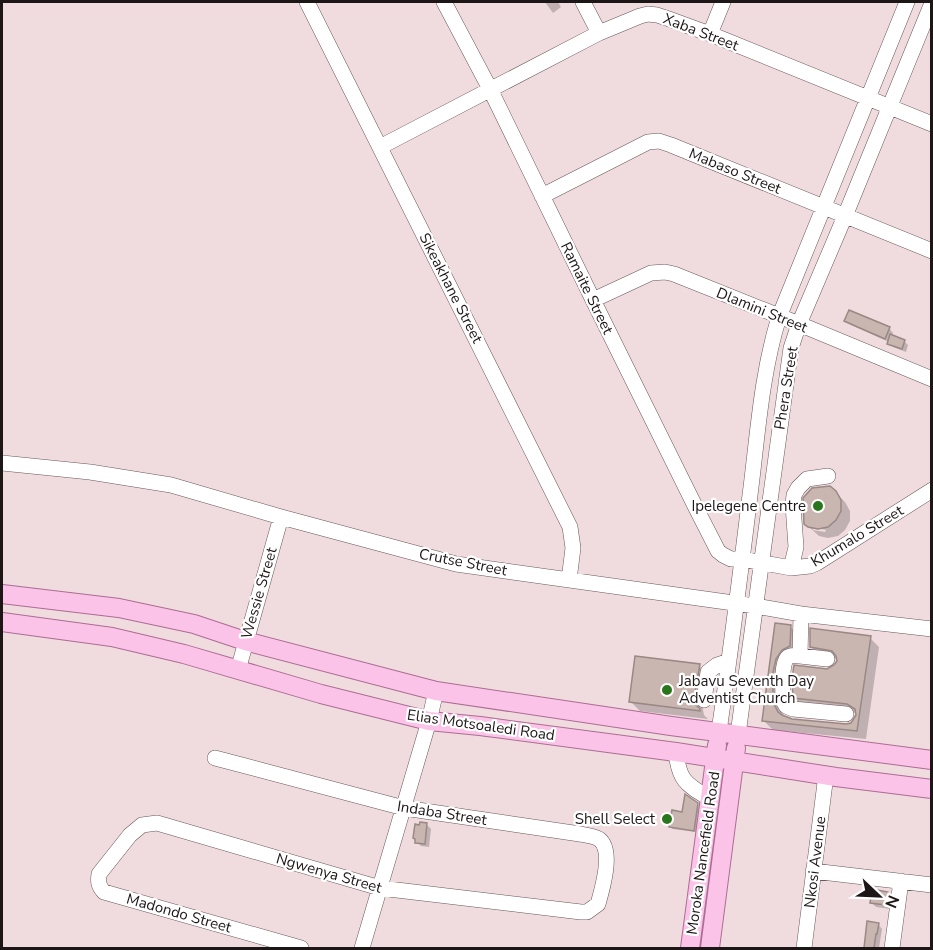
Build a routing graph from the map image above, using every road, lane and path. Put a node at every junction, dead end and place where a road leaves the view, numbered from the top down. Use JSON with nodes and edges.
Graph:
{"nodes":[{"id":1,"x":307,"y":2,"type":"edge"},
{"id":2,"x":444,"y":2,"type":"edge"},
{"id":3,"x":583,"y":2,"type":"edge"},
{"id":4,"x":723,"y":2,"type":"edge"},
{"id":5,"x":907,"y":2,"type":"edge"},
{"id":6,"x":932,"y":3,"type":"edge"},
{"id":7,"x":599,"y":33,"type":"junction"},
{"id":8,"x":710,"y":34,"type":"junction"},
{"id":9,"x":490,"y":89,"type":"junction"},
{"id":10,"x":868,"y":98,"type":"junction"},
{"id":11,"x":890,"y":107,"type":"junction"},
{"id":12,"x":932,"y":124,"type":"edge"},
{"id":13,"x":380,"y":147,"type":"junction"},
{"id":14,"x":542,"y":196,"type":"junction"},
{"id":15,"x":823,"y":208,"type":"junction"},
{"id":16,"x":845,"y":216,"type":"junction"},
{"id":17,"x":932,"y":251,"type":"edge"},
{"id":18,"x":593,"y":300,"type":"junction"},
{"id":19,"x":779,"y":317,"type":"junction"},
{"id":20,"x":799,"y":324,"type":"junction"},
{"id":21,"x":932,"y":379,"type":"edge"},
{"id":22,"x":2,"y":463,"type":"edge"},
{"id":23,"x":828,"y":476,"type":"dead end"},
{"id":24,"x":932,"y":490,"type":"edge"},
{"id":25,"x":281,"y":517,"type":"junction"},
{"id":26,"x":742,"y":559,"type":"junction"},
{"id":27,"x":762,"y":562,"type":"junction"},
{"id":28,"x":791,"y":568,"type":"junction"},
{"id":29,"x":569,"y":580,"type":"junction"},
{"id":30,"x":2,"y":594,"type":"edge"},
{"id":31,"x":737,"y":603,"type":"junction"},
{"id":32,"x":755,"y":606,"type":"junction"},
{"id":33,"x":801,"y":614,"type":"junction"},
{"id":34,"x":2,"y":622,"type":"edge"},
{"id":35,"x":932,"y":629,"type":"edge"},
{"id":36,"x":245,"y":641,"type":"junction"},
{"id":37,"x":801,"y":656,"type":"junction"},
{"id":38,"x":828,"y":659,"type":"dead end"},
{"id":39,"x":729,"y":661,"type":"junction"},
{"id":40,"x":238,"y":670,"type":"junction"},
{"id":41,"x":436,"y":691,"type":"junction"},
{"id":42,"x":704,"y":700,"type":"dead end"},
{"id":43,"x":846,"y":714,"type":"dead end"},
{"id":44,"x":429,"y":721,"type":"junction"},
{"id":45,"x":671,"y":726,"type":"junction"},
{"id":46,"x":719,"y":731,"type":"junction"},
{"id":47,"x":738,"y":734,"type":"junction"},
{"id":48,"x":672,"y":751,"type":"junction"},
{"id":49,"x":215,"y":758,"type":"dead end"},
{"id":50,"x":725,"y":759,"type":"junction"},
{"id":51,"x":932,"y":760,"type":"edge"},
{"id":52,"x":826,"y":775,"type":"junction"},
{"id":53,"x":932,"y":789,"type":"edge"},
{"id":54,"x":710,"y":799,"type":"junction"},
{"id":55,"x":404,"y":808,"type":"junction"},
{"id":56,"x":704,"y":842,"type":"junction"},
{"id":57,"x":723,"y":844,"type":"junction"},
{"id":58,"x":813,"y":871,"type":"junction"},
{"id":59,"x":901,"y":881,"type":"junction"},
{"id":60,"x":98,"y":882,"type":"joint"},
{"id":61,"x":932,"y":885,"type":"edge"},
{"id":62,"x":380,"y":888,"type":"junction"},
{"id":63,"x":593,"y":909,"type":"joint"},
{"id":64,"x":301,"y":948,"type":"edge"},
{"id":65,"x":362,"y":948,"type":"edge"},
{"id":66,"x":690,"y":948,"type":"edge"},
{"id":67,"x":710,"y":948,"type":"edge"},
{"id":68,"x":804,"y":948,"type":"edge"},
{"id":69,"x":892,"y":948,"type":"edge"}],
"edges":[{"from":1,"to":13,"type":"street","name":"Sikeakhane Street"},
{"from":2,"to":9,"type":"street","name":"Ramaite Street"},
{"from":3,"to":7,"type":"street"},
{"from":4,"to":8,"type":"street"},
{"from":5,"to":10,"type":"street","name":"Phera Street"},
{"from":6,"to":11,"type":"street","name":"Phera Street"},
{"from":7,"to":8,"type":"street","name":"Xaba Street"},
{"from":7,"to":9,"type":"street","name":"Xaba Street"},
{"from":8,"to":10,"type":"street","name":"Xaba Street"},
{"from":9,"to":13,"type":"street","name":"Xaba Street"},
{"from":9,"to":14,"type":"street","name":"Ramaite Street"},
{"from":10,"to":11,"type":"street","name":"Xaba Street"},
{"from":10,"to":15,"type":"street","name":"Phera Street"},
{"from":11,"to":12,"type":"street","name":"Xaba Street"},
{"from":11,"to":16,"type":"street","name":"Phera Street"},
{"from":13,"to":29,"type":"street","name":"Sikeakhane Street"},
{"from":14,"to":15,"type":"street","name":"Mabaso Street"},
{"from":14,"to":18,"type":"street","name":"Ramaite Street"},
{"from":15,"to":16,"type":"street","name":"Mabaso Street"},
{"from":15,"to":19,"type":"street","name":"Phera Street"},
{"from":16,"to":17,"type":"street","name":"Mabaso Street"},
{"from":16,"to":20,"type":"street","name":"Phera Street"},
{"from":18,"to":19,"type":"street","name":"Dlamini Street"},
{"from":18,"to":26,"type":"street","name":"Ramaite Street"},
{"from":19,"to":20,"type":"street","name":"Dlamini Street"},
{"from":19,"to":26,"type":"street","name":"Phera Street"},
{"from":20,"to":21,"type":"street","name":"Dlamini Street"},
{"from":20,"to":27,"type":"street","name":"Phera Street"},
{"from":22,"to":25,"type":"street","name":"Crutse Street"},
{"from":23,"to":28,"type":"street"},
{"from":24,"to":28,"type":"street","name":"Khumalo Street"},
{"from":25,"to":29,"type":"street","name":"Crutse Street"},
{"from":25,"to":36,"type":"street","name":"Wessie Street"},
{"from":26,"to":27,"type":"street","name":"Khumalo Street"},
{"from":26,"to":31,"type":"street","name":"Phera Street"},
{"from":27,"to":28,"type":"street","name":"Khumalo Street"},
{"from":27,"to":32,"type":"street","name":"Phera Street"},
{"from":29,"to":31,"type":"street","name":"Crutse Street"},
{"from":30,"to":36,"type":"main road","name":"Elias Motsoaledi Road"},
{"from":31,"to":32,"type":"street","name":"Crutse Street"},
{"from":31,"to":39,"type":"street","name":"Phera Street"},
{"from":32,"to":33,"type":"street","name":"Crutse Street"},
{"from":32,"to":47,"type":"street","name":"Phera Street"},
{"from":33,"to":35,"type":"street","name":"Crutse Street"},
{"from":33,"to":37,"type":"street"},
{"from":34,"to":40,"type":"main road","name":"Elias Motsoaledi Road"},
{"from":36,"to":40,"type":"street","name":"Wessie Street"},
{"from":36,"to":41,"type":"main road","name":"Elias Motsoaledi Road"},
{"from":37,"to":38,"type":"street"},
{"from":37,"to":43,"type":"street"},
{"from":39,"to":42,"type":"street"},
{"from":39,"to":46,"type":"street","name":"Phera Street"},
{"from":40,"to":44,"type":"main road","name":"Elias Motsoaledi Road"},
{"from":41,"to":44,"type":"street"},
{"from":41,"to":45,"type":"main road","name":"Elias Motsoaledi Road"},
{"from":44,"to":48,"type":"main road","name":"Elias Motsoaledi Road"},
{"from":44,"to":55,"type":"street"},
{"from":45,"to":46,"type":"main road","name":"Elias Motsoaledi Road"},
{"from":45,"to":48,"type":"main road"},
{"from":46,"to":47,"type":"main road","name":"Elias Motsoaledi Road"},
{"from":46,"to":50,"type":"main road","name":"Phera Street"},
{"from":47,"to":50,"type":"main road","name":"Phera Street"},
{"from":47,"to":51,"type":"main road","name":"Elias Motsoaledi Road"},
{"from":48,"to":50,"type":"main road","name":"Elias Motsoaledi Road"},
{"from":48,"to":54,"type":"street"},
{"from":49,"to":55,"type":"street","name":"Indaba Street"},
{"from":50,"to":52,"type":"main road","name":"Elias Motsoaledi Road"},
{"from":50,"to":54,"type":"main road","name":"Moroka Nancefield Road"},
{"from":50,"to":57,"type":"main road","name":"Moroka Nancefield Road"},
{"from":52,"to":53,"type":"main road","name":"Elias Motsoaledi Road"},
{"from":52,"to":58,"type":"street","name":"Nkosi Avenue"},
{"from":54,"to":56,"type":"main road","name":"Moroka Nancefield Road"},
{"from":55,"to":62,"type":"street"},
{"from":55,"to":63,"type":"street","name":"Indaba Street"},
{"from":56,"to":57,"type":"main road"},
{"from":56,"to":66,"type":"main road","name":"Moroka Nancefield Road"},
{"from":57,"to":67,"type":"main road","name":"Moroka Nancefield Road"},
{"from":58,"to":59,"type":"street"},
{"from":58,"to":68,"type":"street","name":"Nkosi Avenue"},
{"from":59,"to":61,"type":"street"},
{"from":59,"to":69,"type":"street"},
{"from":60,"to":62,"type":"street","name":"Ngwenya Street"},
{"from":60,"to":64,"type":"street","name":"Madondo Street"},
{"from":62,"to":63,"type":"street","name":"Ngwenya Street"},
{"from":62,"to":65,"type":"street"}]}
